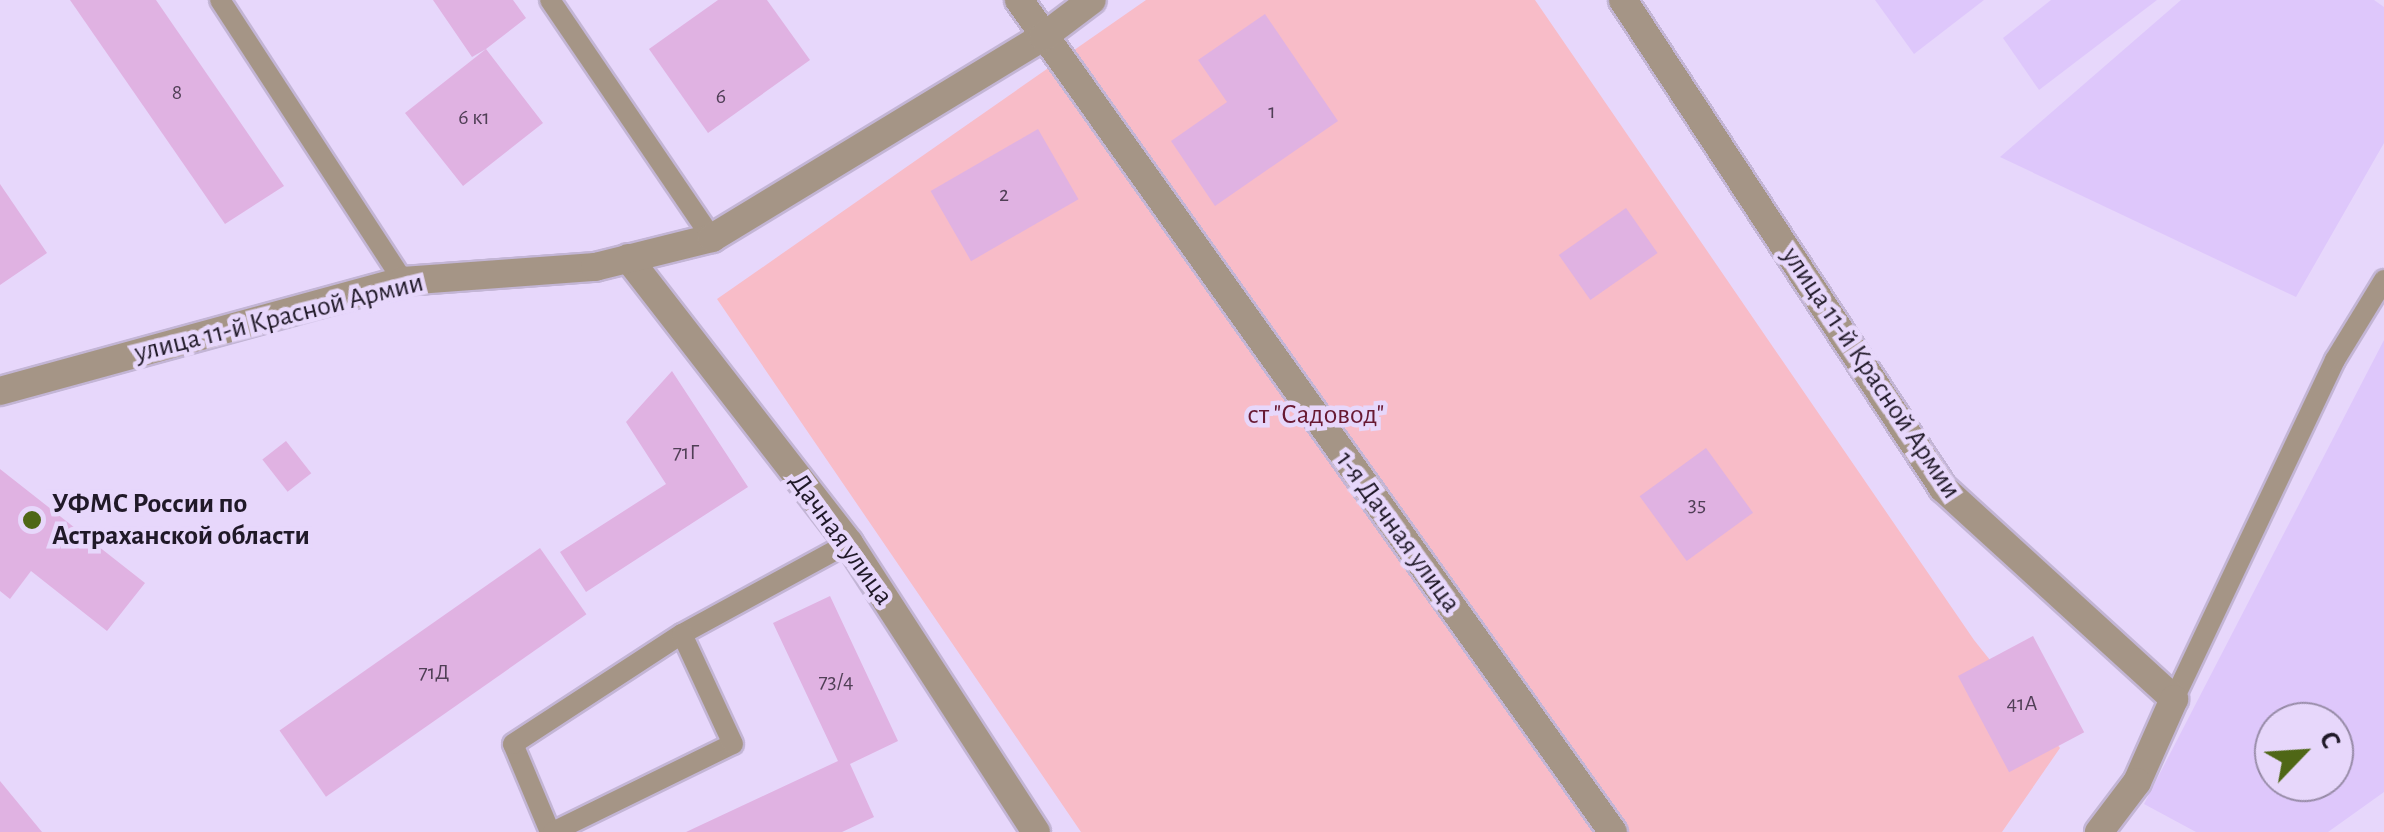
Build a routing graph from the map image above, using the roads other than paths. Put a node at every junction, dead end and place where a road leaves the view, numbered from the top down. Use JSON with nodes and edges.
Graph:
{"nodes":[{"id":1,"x":220,"y":0,"type":"edge"},
{"id":2,"x":550,"y":0,"type":"edge"},
{"id":3,"x":1019,"y":0,"type":"edge"},
{"id":4,"x":1092,"y":0,"type":"edge"},
{"id":5,"x":1623,"y":0,"type":"edge"},
{"id":6,"x":1043,"y":37,"type":"junction"},
{"id":7,"x":712,"y":238,"type":"junction"},
{"id":8,"x":628,"y":258,"type":"junction"},
{"id":9,"x":403,"y":280,"type":"junction"},
{"id":10,"x":2384,"y":280,"type":"edge"},
{"id":11,"x":0,"y":391,"type":"edge"},
{"id":12,"x":850,"y":543,"type":"junction"},
{"id":13,"x":682,"y":634,"type":"junction"},
{"id":14,"x":2174,"y":699,"type":"junction"},
{"id":15,"x":552,"y":832,"type":"edge"},
{"id":16,"x":1036,"y":832,"type":"edge"},
{"id":17,"x":1613,"y":832,"type":"edge"},
{"id":18,"x":2099,"y":832,"type":"edge"}],
"edges":[{"from":1,"to":9,"type":"lane"},
{"from":2,"to":7,"type":"lane"},
{"from":3,"to":6,"type":"street"},
{"from":4,"to":6,"type":"street","name":"улица 11-й Красной Армии"},
{"from":5,"to":14,"type":"street","name":"улица 11-й Красной Армии"},
{"from":6,"to":7,"type":"street","name":"улица 11-й Красной Армии"},
{"from":6,"to":17,"type":"street","name":"1-я Дачная улица"},
{"from":7,"to":8,"type":"street","name":"улица 11-й Красной Армии"},
{"from":8,"to":9,"type":"street","name":"улица 11-й Красной Армии"},
{"from":8,"to":12,"type":"street","name":"Дачная улица"},
{"from":9,"to":11,"type":"street","name":"улица 11-й Красной Армии"},
{"from":10,"to":14,"type":"lane"},
{"from":12,"to":13,"type":"lane"},
{"from":12,"to":16,"type":"street","name":"Дачная улица"},
{"from":13,"to":15,"type":"lane"},
{"from":13,"to":15,"type":"lane"},
{"from":14,"to":18,"type":"street"}]}
